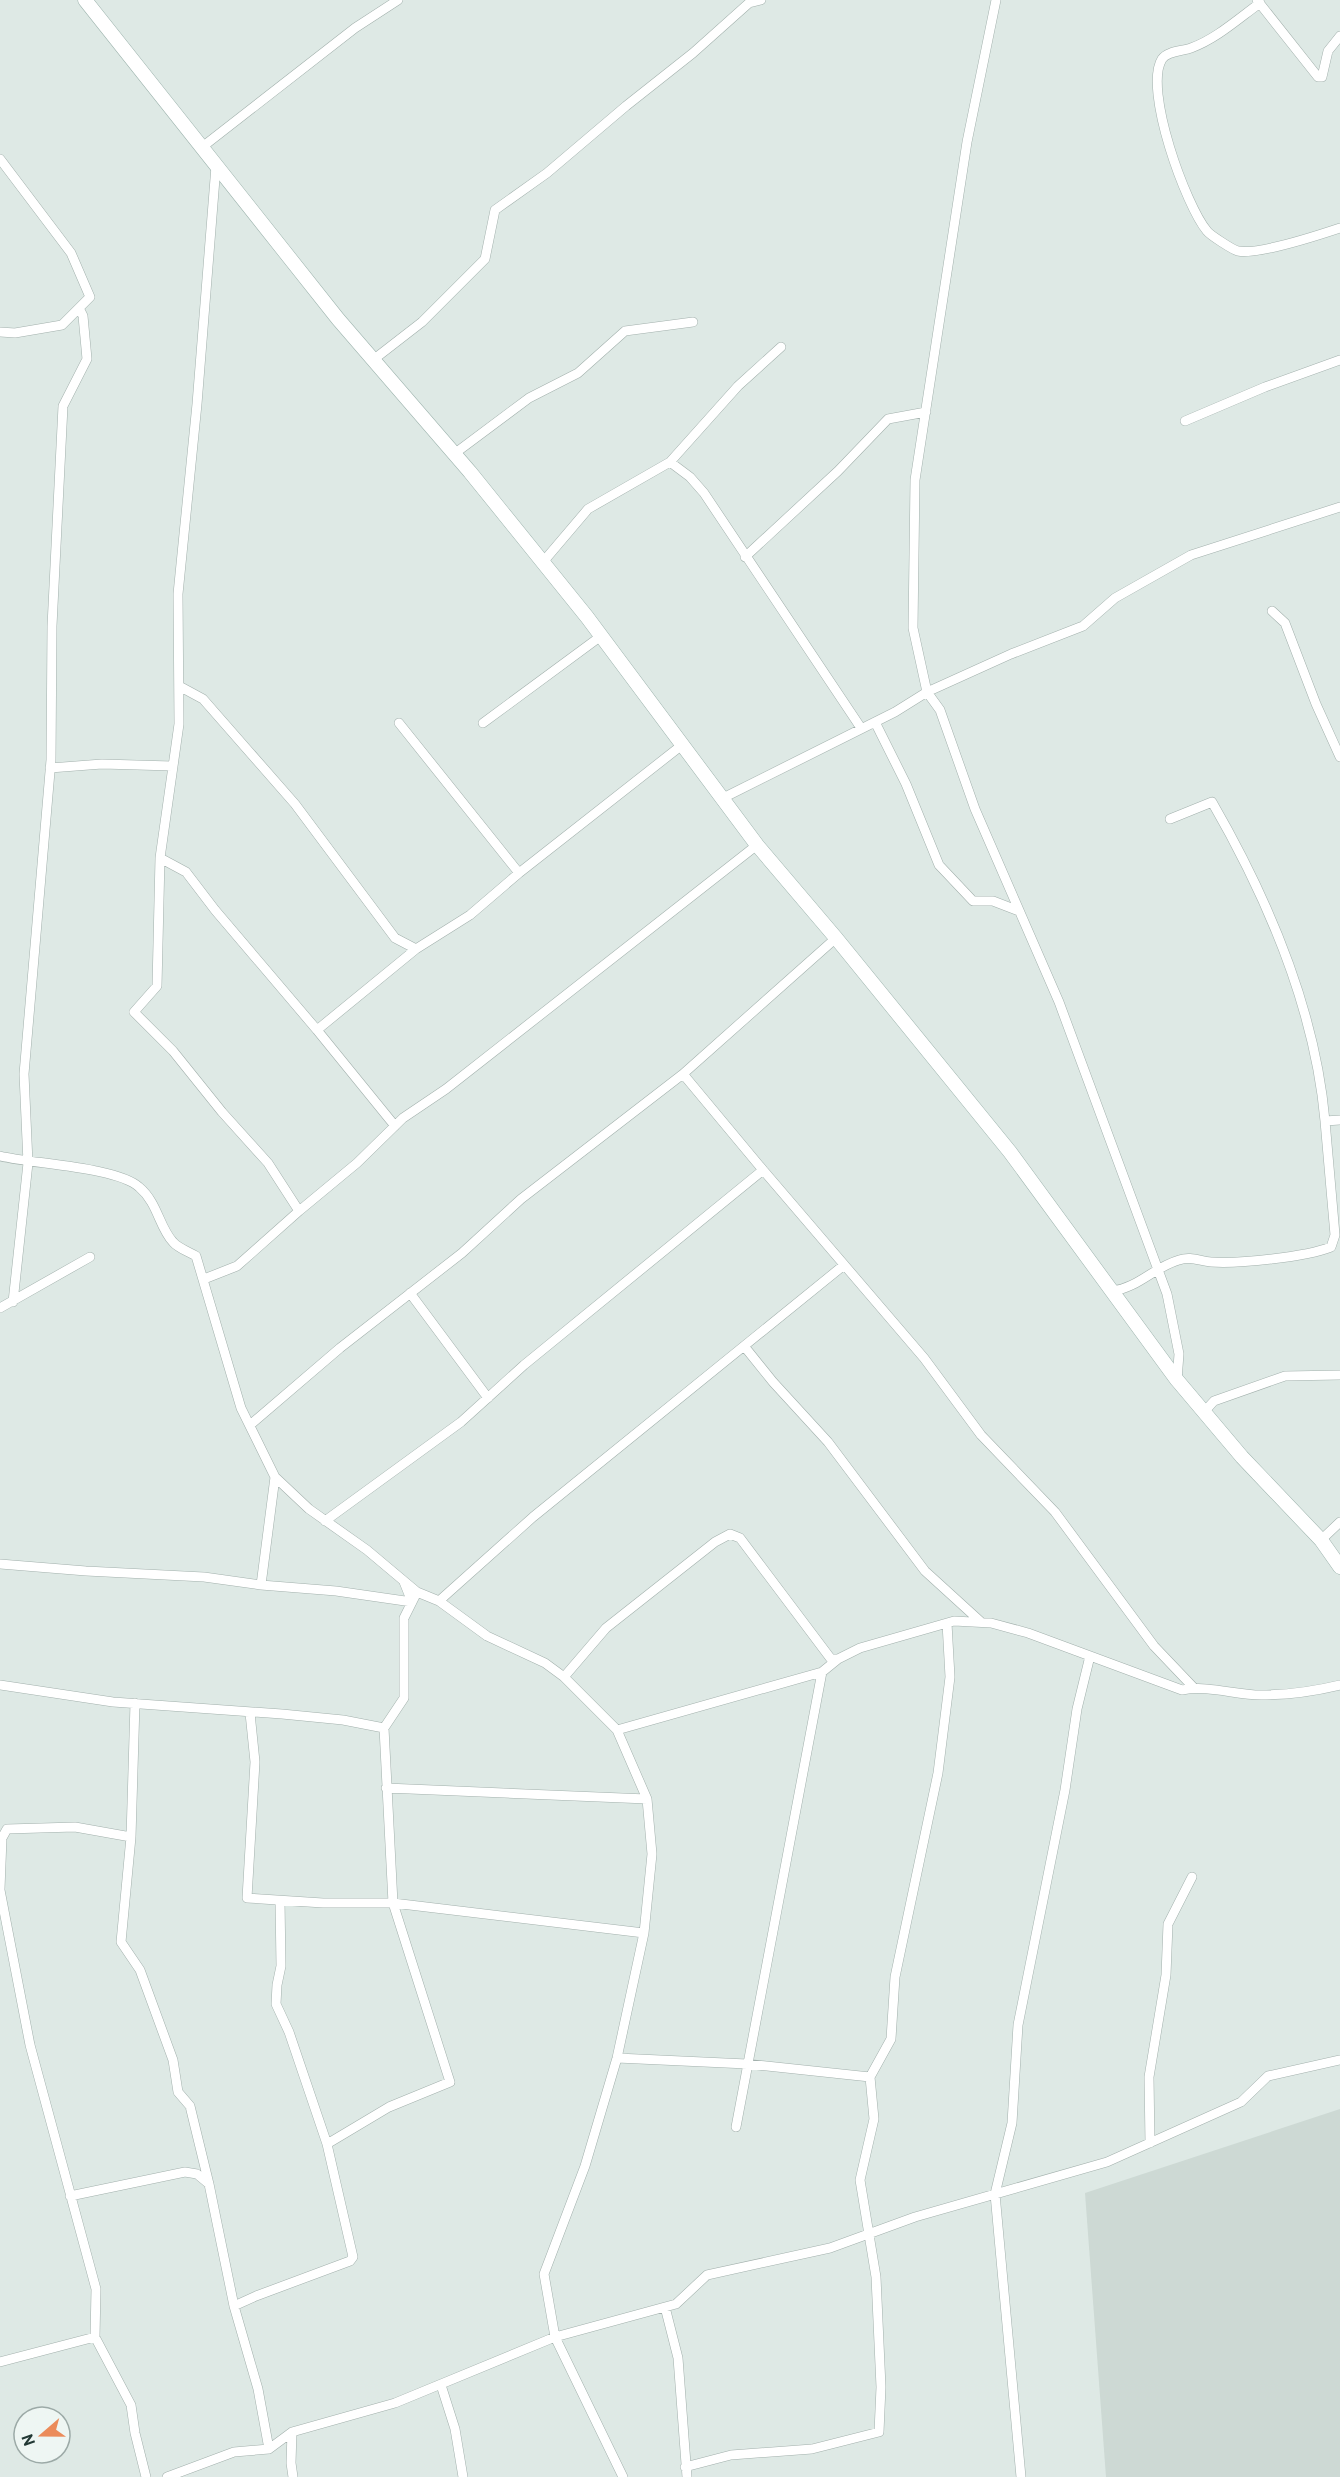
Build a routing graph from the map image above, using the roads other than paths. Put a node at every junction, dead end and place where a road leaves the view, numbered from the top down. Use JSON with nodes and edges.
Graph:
{"nodes":[{"id":1,"x":85,"y":0,"type":"edge"},
{"id":2,"x":398,"y":0,"type":"edge"},
{"id":3,"x":761,"y":0,"type":"edge"},
{"id":4,"x":996,"y":0,"type":"edge"},
{"id":5,"x":1258,"y":2,"type":"edge"},
{"id":6,"x":1340,"y":36,"type":"edge"},
{"id":7,"x":201,"y":148,"type":"junction"},
{"id":8,"x":0,"y":159,"type":"edge"},
{"id":9,"x":216,"y":166,"type":"junction"},
{"id":10,"x":1340,"y":228,"type":"edge"},
{"id":11,"x":79,"y":308,"type":"junction"},
{"id":12,"x":693,"y":322,"type":"dead end"},
{"id":13,"x":0,"y":333,"type":"edge"},
{"id":14,"x":781,"y":346,"type":"dead end"},
{"id":15,"x":373,"y":360,"type":"junction"},
{"id":16,"x":1340,"y":360,"type":"edge"},
{"id":17,"x":926,"y":412,"type":"junction"},
{"id":18,"x":1185,"y":421,"type":"dead end"},
{"id":19,"x":454,"y":454,"type":"junction"},
{"id":20,"x":670,"y":462,"type":"junction"},
{"id":21,"x":1340,"y":507,"type":"edge"},
{"id":22,"x":746,"y":556,"type":"junction"},
{"id":23,"x":543,"y":562,"type":"junction"},
{"id":24,"x":1272,"y":611,"type":"dead end"},
{"id":25,"x":602,"y":636,"type":"junction"},
{"id":26,"x":179,"y":686,"type":"junction"},
{"id":27,"x":927,"y":692,"type":"junction"},
{"id":28,"x":875,"y":722,"type":"junction"},
{"id":29,"x":399,"y":723,"type":"dead end"},
{"id":30,"x":483,"y":723,"type":"dead end"},
{"id":31,"x":861,"y":728,"type":"junction"},
{"id":32,"x":682,"y":745,"type":"junction"},
{"id":33,"x":1340,"y":757,"type":"edge"},
{"id":34,"x":172,"y":766,"type":"junction"},
{"id":35,"x":50,"y":768,"type":"junction"},
{"id":36,"x":723,"y":798,"type":"junction"},
{"id":37,"x":1170,"y":819,"type":"dead end"},
{"id":38,"x":757,"y":845,"type":"junction"},
{"id":39,"x":160,"y":858,"type":"junction"},
{"id":40,"x":519,"y":873,"type":"junction"},
{"id":41,"x":1020,"y":911,"type":"junction"},
{"id":42,"x":836,"y":938,"type":"junction"},
{"id":43,"x":416,"y":949,"type":"junction"},
{"id":44,"x":317,"y":1030,"type":"junction"},
{"id":45,"x":683,"y":1074,"type":"junction"},
{"id":46,"x":1340,"y":1120,"type":"edge"},
{"id":47,"x":1325,"y":1121,"type":"junction"},
{"id":48,"x":395,"y":1126,"type":"junction"},
{"id":49,"x":0,"y":1156,"type":"edge"},
{"id":50,"x":28,"y":1163,"type":"junction"},
{"id":51,"x":763,"y":1170,"type":"junction"},
{"id":52,"x":299,"y":1211,"type":"junction"},
{"id":53,"x":90,"y":1257,"type":"dead end"},
{"id":54,"x":844,"y":1265,"type":"junction"},
{"id":55,"x":1158,"y":1269,"type":"junction"},
{"id":56,"x":204,"y":1279,"type":"junction"},
{"id":57,"x":1112,"y":1291,"type":"junction"},
{"id":58,"x":410,"y":1293,"type":"junction"},
{"id":59,"x":13,"y":1302,"type":"junction"},
{"id":60,"x":0,"y":1308,"type":"edge"},
{"id":61,"x":744,"y":1346,"type":"junction"},
{"id":62,"x":1340,"y":1375,"type":"edge"},
{"id":63,"x":1177,"y":1380,"type":"junction"},
{"id":64,"x":488,"y":1398,"type":"junction"},
{"id":65,"x":1204,"y":1413,"type":"junction"},
{"id":66,"x":250,"y":1425,"type":"junction"},
{"id":67,"x":275,"y":1477,"type":"junction"},
{"id":68,"x":325,"y":1521,"type":"junction"},
{"id":69,"x":1340,"y":1522,"type":"edge"},
{"id":70,"x":1321,"y":1540,"type":"junction"},
{"id":71,"x":0,"y":1564,"type":"edge"},
{"id":72,"x":1340,"y":1567,"type":"edge"},
{"id":73,"x":404,"y":1581,"type":"junction"},
{"id":74,"x":261,"y":1585,"type":"junction"},
{"id":75,"x":417,"y":1592,"type":"junction"},
{"id":76,"x":439,"y":1601,"type":"junction"},
{"id":77,"x":412,"y":1602,"type":"junction"},
{"id":78,"x":947,"y":1623,"type":"junction"},
{"id":79,"x":981,"y":1623,"type":"junction"},
{"id":80,"x":1090,"y":1656,"type":"junction"},
{"id":81,"x":838,"y":1659,"type":"junction"},
{"id":82,"x":822,"y":1672,"type":"junction"},
{"id":83,"x":564,"y":1677,"type":"junction"},
{"id":84,"x":0,"y":1685,"type":"edge"},
{"id":85,"x":1340,"y":1685,"type":"edge"},
{"id":86,"x":1194,"y":1688,"type":"junction"},
{"id":87,"x":135,"y":1703,"type":"junction"},
{"id":88,"x":250,"y":1713,"type":"junction"},
{"id":89,"x":384,"y":1728,"type":"junction"},
{"id":90,"x":617,"y":1730,"type":"junction"},
{"id":91,"x":386,"y":1788,"type":"junction"},
{"id":92,"x":647,"y":1799,"type":"junction"},
{"id":93,"x":131,"y":1837,"type":"junction"},
{"id":94,"x":1192,"y":1876,"type":"dead end"},
{"id":95,"x":0,"y":1890,"type":"edge"},
{"id":96,"x":280,"y":1901,"type":"junction"},
{"id":97,"x":393,"y":1903,"type":"junction"},
{"id":98,"x":644,"y":1932,"type":"junction"},
{"id":99,"x":617,"y":2058,"type":"junction"},
{"id":100,"x":1340,"y":2060,"type":"edge"},
{"id":101,"x":747,"y":2064,"type":"junction"},
{"id":102,"x":870,"y":2077,"type":"junction"},
{"id":103,"x":736,"y":2127,"type":"dead end"},
{"id":104,"x":1150,"y":2143,"type":"junction"},
{"id":105,"x":327,"y":2145,"type":"junction"},
{"id":106,"x":209,"y":2184,"type":"junction"},
{"id":107,"x":995,"y":2194,"type":"junction"},
{"id":108,"x":70,"y":2196,"type":"junction"},
{"id":109,"x":870,"y":2233,"type":"junction"},
{"id":110,"x":234,"y":2306,"type":"junction"},
{"id":111,"x":665,"y":2307,"type":"junction"},
{"id":112,"x":95,"y":2337,"type":"junction"},
{"id":113,"x":555,"y":2337,"type":"junction"},
{"id":114,"x":1,"y":2359,"type":"edge"},
{"id":115,"x":441,"y":2385,"type":"junction"},
{"id":116,"x":292,"y":2432,"type":"junction"},
{"id":117,"x":269,"y":2449,"type":"junction"},
{"id":118,"x":686,"y":2472,"type":"edge"},
{"id":119,"x":146,"y":2477,"type":"edge"},
{"id":120,"x":167,"y":2477,"type":"edge"},
{"id":121,"x":293,"y":2477,"type":"edge"},
{"id":122,"x":463,"y":2477,"type":"edge"},
{"id":123,"x":623,"y":2477,"type":"edge"},
{"id":124,"x":1020,"y":2477,"type":"edge"}],
"edges":[{"from":1,"to":7,"type":"street"},
{"from":2,"to":7,"type":"street"},
{"from":3,"to":15,"type":"street"},
{"from":4,"to":17,"type":"street"},
{"from":5,"to":6,"type":"street"},
{"from":5,"to":10,"type":"street"},
{"from":7,"to":9,"type":"street"},
{"from":8,"to":11,"type":"street"},
{"from":9,"to":15,"type":"street"},
{"from":9,"to":26,"type":"street"},
{"from":11,"to":13,"type":"street"},
{"from":11,"to":35,"type":"street"},
{"from":12,"to":19,"type":"street"},
{"from":14,"to":20,"type":"street"},
{"from":15,"to":19,"type":"street"},
{"from":16,"to":18,"type":"street"},
{"from":17,"to":22,"type":"street"},
{"from":17,"to":27,"type":"street"},
{"from":19,"to":23,"type":"street"},
{"from":20,"to":22,"type":"street"},
{"from":20,"to":23,"type":"street"},
{"from":21,"to":27,"type":"street"},
{"from":22,"to":31,"type":"street"},
{"from":23,"to":25,"type":"street"},
{"from":24,"to":33,"type":"street"},
{"from":25,"to":30,"type":"street"},
{"from":25,"to":32,"type":"street"},
{"from":26,"to":34,"type":"street"},
{"from":26,"to":43,"type":"street"},
{"from":27,"to":28,"type":"street"},
{"from":27,"to":41,"type":"street"},
{"from":28,"to":31,"type":"street"},
{"from":28,"to":41,"type":"street"},
{"from":29,"to":40,"type":"street"},
{"from":31,"to":36,"type":"street"},
{"from":32,"to":36,"type":"street"},
{"from":32,"to":40,"type":"street"},
{"from":34,"to":35,"type":"street"},
{"from":34,"to":39,"type":"street"},
{"from":35,"to":50,"type":"street"},
{"from":36,"to":38,"type":"street"},
{"from":37,"to":47,"type":"street"},
{"from":38,"to":42,"type":"street"},
{"from":38,"to":48,"type":"street"},
{"from":39,"to":44,"type":"street"},
{"from":39,"to":52,"type":"street"},
{"from":40,"to":43,"type":"street"},
{"from":41,"to":55,"type":"street"},
{"from":42,"to":45,"type":"street"},
{"from":42,"to":57,"type":"street"},
{"from":43,"to":44,"type":"street"},
{"from":44,"to":48,"type":"street"},
{"from":45,"to":51,"type":"street"},
{"from":45,"to":58,"type":"street"},
{"from":46,"to":47,"type":"street"},
{"from":47,"to":55,"type":"street"},
{"from":48,"to":52,"type":"street"},
{"from":49,"to":50,"type":"street"},
{"from":50,"to":56,"type":"street"},
{"from":50,"to":59,"type":"street"},
{"from":51,"to":54,"type":"street"},
{"from":51,"to":64,"type":"street"},
{"from":52,"to":56,"type":"street"},
{"from":53,"to":59,"type":"street"},
{"from":54,"to":61,"type":"street"},
{"from":54,"to":86,"type":"street"},
{"from":55,"to":57,"type":"street"},
{"from":55,"to":63,"type":"street"},
{"from":56,"to":66,"type":"street"},
{"from":57,"to":63,"type":"street"},
{"from":58,"to":64,"type":"street"},
{"from":58,"to":66,"type":"street"},
{"from":59,"to":60,"type":"street"},
{"from":61,"to":76,"type":"street"},
{"from":61,"to":79,"type":"street"},
{"from":62,"to":65,"type":"street"},
{"from":63,"to":65,"type":"street"},
{"from":64,"to":68,"type":"street"},
{"from":65,"to":70,"type":"street"},
{"from":66,"to":67,"type":"street"},
{"from":67,"to":68,"type":"street"},
{"from":67,"to":74,"type":"street"},
{"from":68,"to":73,"type":"street"},
{"from":69,"to":70,"type":"street"},
{"from":70,"to":72,"type":"street"},
{"from":71,"to":74,"type":"street"},
{"from":73,"to":75,"type":"street"},
{"from":73,"to":77,"type":"street"},
{"from":74,"to":77,"type":"street"},
{"from":75,"to":76,"type":"street"},
{"from":75,"to":77,"type":"street"},
{"from":76,"to":83,"type":"street"},
{"from":77,"to":89,"type":"street"},
{"from":78,"to":79,"type":"street"},
{"from":78,"to":81,"type":"street"},
{"from":78,"to":102,"type":"street"},
{"from":79,"to":80,"type":"street"},
{"from":80,"to":86,"type":"street"},
{"from":80,"to":107,"type":"street"},
{"from":81,"to":82,"type":"street"},
{"from":81,"to":83,"type":"street"},
{"from":82,"to":90,"type":"street"},
{"from":82,"to":101,"type":"street"},
{"from":83,"to":90,"type":"street"},
{"from":84,"to":87,"type":"street"},
{"from":85,"to":86,"type":"street"},
{"from":87,"to":88,"type":"street"},
{"from":87,"to":93,"type":"street"},
{"from":88,"to":89,"type":"street"},
{"from":88,"to":96,"type":"street"},
{"from":89,"to":91,"type":"street"},
{"from":90,"to":92,"type":"street"},
{"from":91,"to":92,"type":"street"},
{"from":91,"to":97,"type":"street"},
{"from":92,"to":98,"type":"street"},
{"from":93,"to":95,"type":"street"},
{"from":93,"to":106,"type":"street"},
{"from":94,"to":104,"type":"street"},
{"from":95,"to":108,"type":"street"},
{"from":96,"to":97,"type":"street"},
{"from":96,"to":105,"type":"street"},
{"from":97,"to":98,"type":"street"},
{"from":97,"to":105,"type":"street"},
{"from":98,"to":99,"type":"street"},
{"from":99,"to":101,"type":"street"},
{"from":99,"to":113,"type":"street"},
{"from":100,"to":104,"type":"street"},
{"from":101,"to":102,"type":"street"},
{"from":101,"to":103,"type":"street"},
{"from":102,"to":109,"type":"street"},
{"from":104,"to":107,"type":"street"},
{"from":105,"to":110,"type":"street"},
{"from":106,"to":108,"type":"street"},
{"from":106,"to":110,"type":"street"},
{"from":107,"to":109,"type":"street"},
{"from":107,"to":124,"type":"street"},
{"from":108,"to":112,"type":"street"},
{"from":109,"to":111,"type":"street"},
{"from":109,"to":118,"type":"street"},
{"from":110,"to":117,"type":"street"},
{"from":111,"to":113,"type":"street"},
{"from":111,"to":118,"type":"street"},
{"from":112,"to":114,"type":"street"},
{"from":112,"to":119,"type":"street"},
{"from":113,"to":115,"type":"street"},
{"from":113,"to":123,"type":"street"},
{"from":115,"to":116,"type":"street"},
{"from":115,"to":122,"type":"street"},
{"from":116,"to":117,"type":"street"},
{"from":116,"to":121,"type":"street"},
{"from":117,"to":120,"type":"street"}]}
